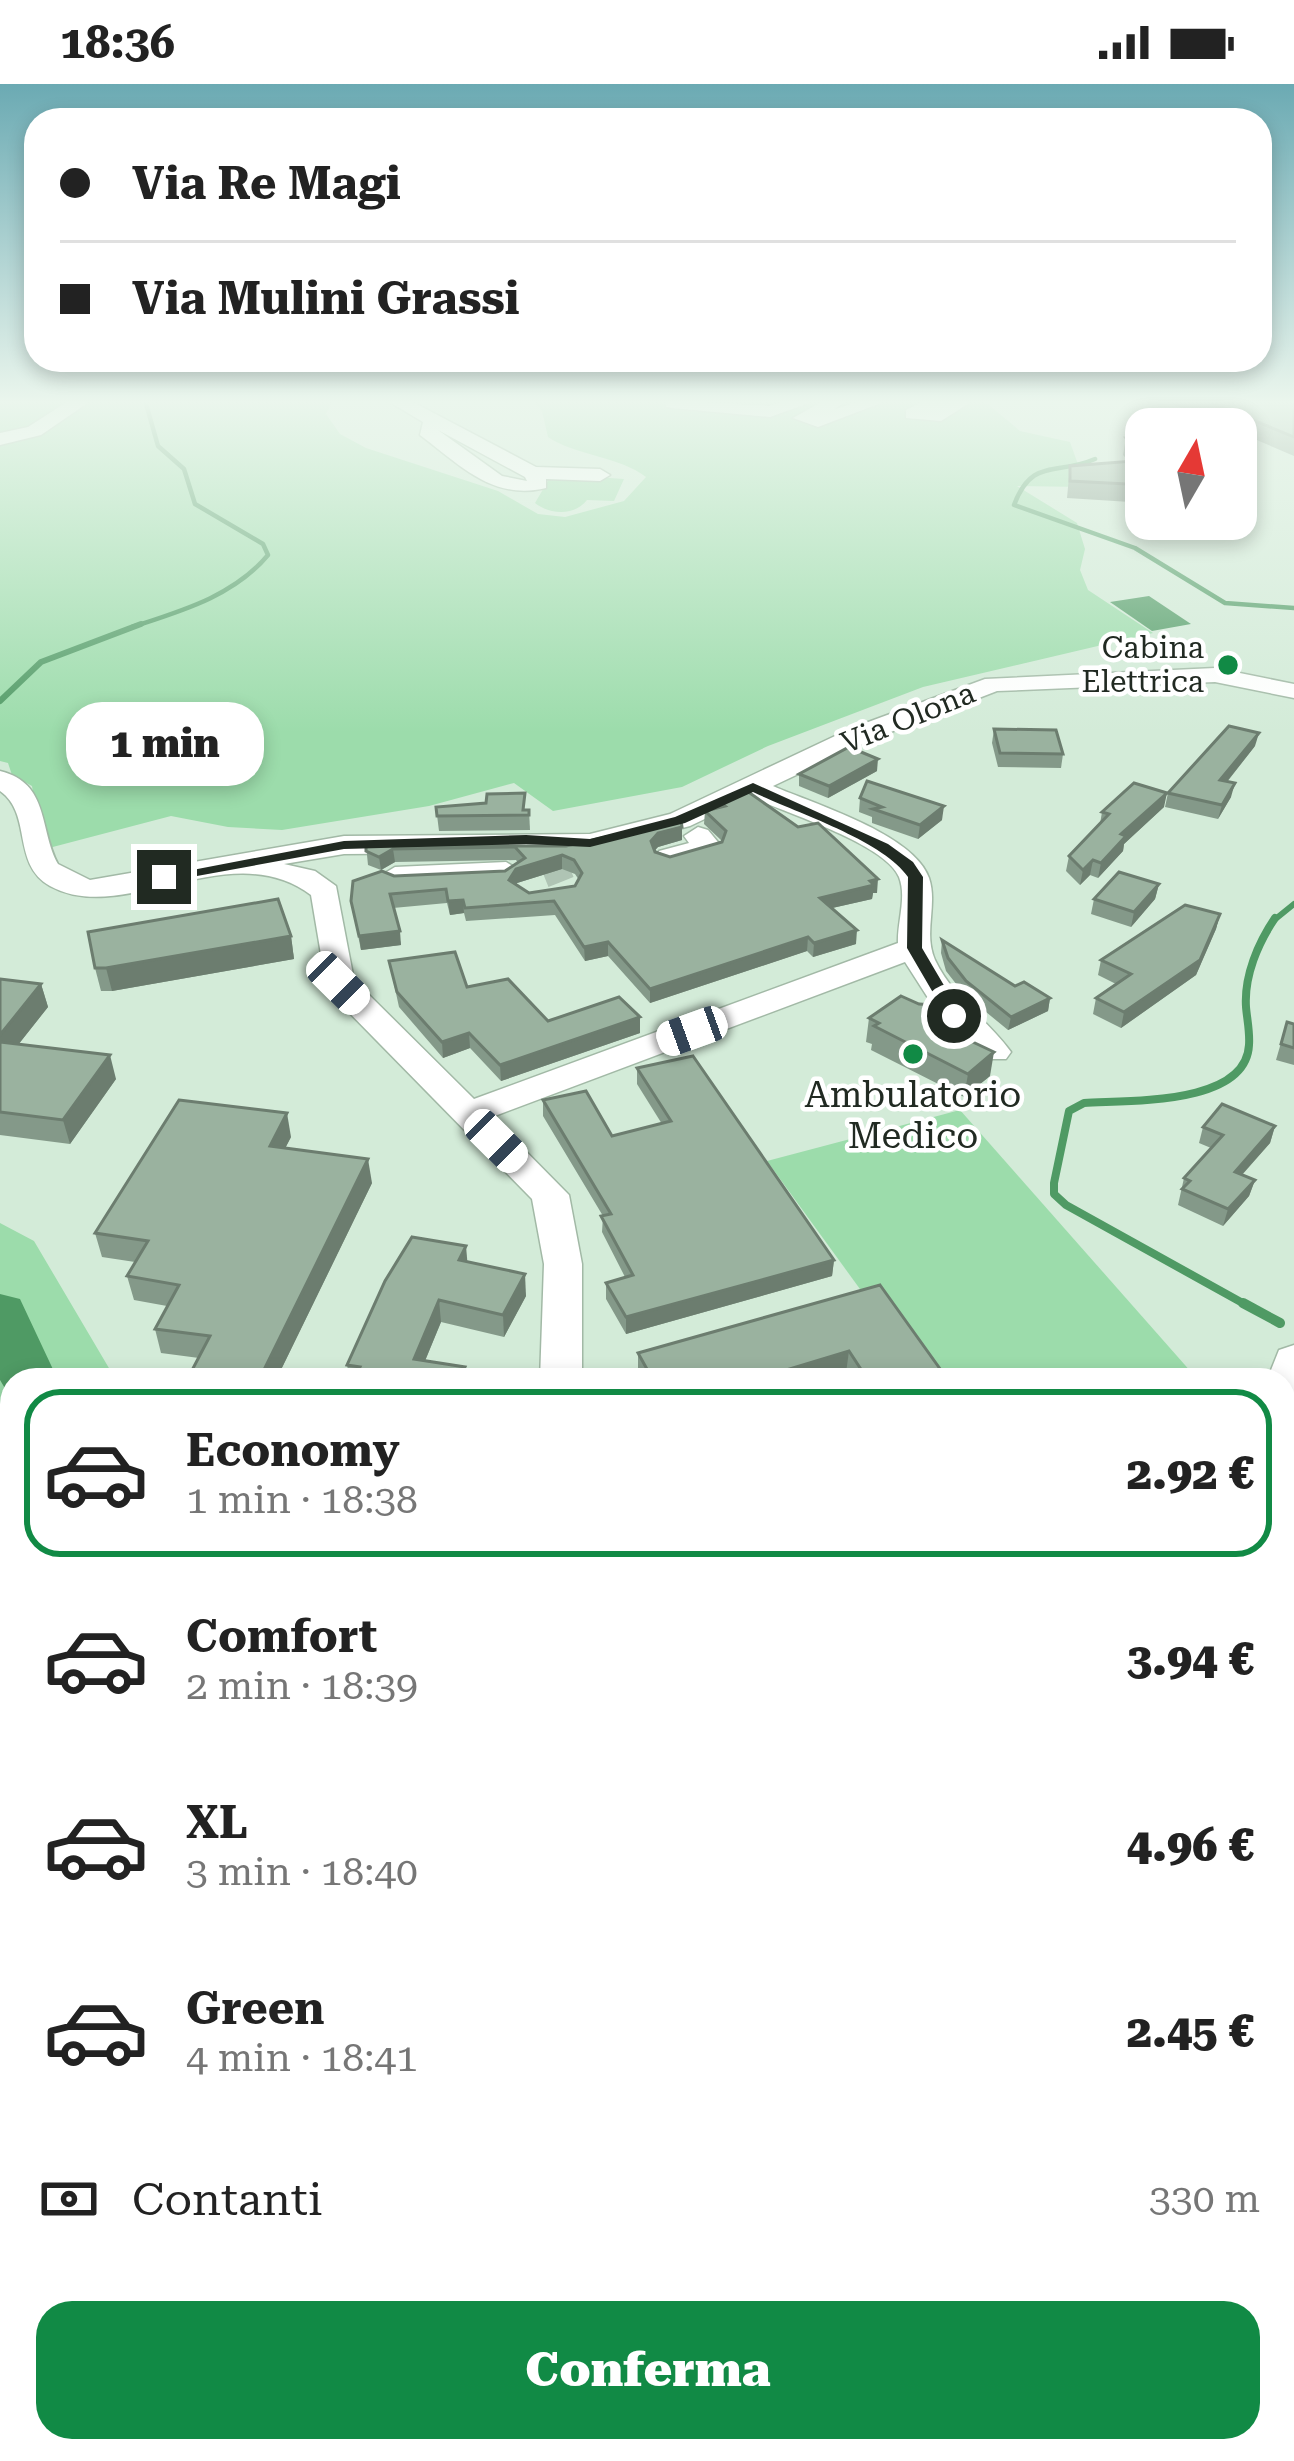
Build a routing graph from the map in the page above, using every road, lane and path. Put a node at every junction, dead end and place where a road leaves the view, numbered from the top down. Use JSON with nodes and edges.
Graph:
{"nodes":[{"id":1,"x":1294,"y":691,"type":"edge"},
{"id":2,"x":0,"y":778,"type":"edge"},
{"id":3,"x":768,"y":802,"type":"junction"},
{"id":4,"x":689,"y":828,"type":"junction"},
{"id":5,"x":590,"y":843,"type":"junction"},
{"id":6,"x":669,"y":857,"type":"edge"},
{"id":7,"x":239,"y":866,"type":"junction"},
{"id":8,"x":552,"y":866,"type":"edge"},
{"id":9,"x":395,"y":876,"type":"edge"},
{"id":10,"x":501,"y":888,"type":"edge"},
{"id":11,"x":915,"y":948,"type":"junction"},
{"id":12,"x":994,"y":1052,"type":"edge"},
{"id":13,"x":469,"y":1113,"type":"junction"},
{"id":14,"x":561,"y":1368,"type":"edge"}],
"edges":[{"from":1,"to":3,"type":"street","name":"Via Olona"},
{"from":2,"to":7,"type":"street","name":"Via Olona"},
{"from":3,"to":4,"type":"street","name":"Via Olona"},
{"from":3,"to":11,"type":"street"},
{"from":4,"to":5,"type":"street","name":"Via Olona"},
{"from":4,"to":6,"type":"street","name":"Via Olona"},
{"from":5,"to":7,"type":"street","name":"Via Olona"},
{"from":5,"to":8,"type":"street"},
{"from":7,"to":13,"type":"street"},
{"from":9,"to":10,"type":"street"},
{"from":11,"to":12,"type":"street"},
{"from":11,"to":13,"type":"street"},
{"from":13,"to":14,"type":"street"}]}
